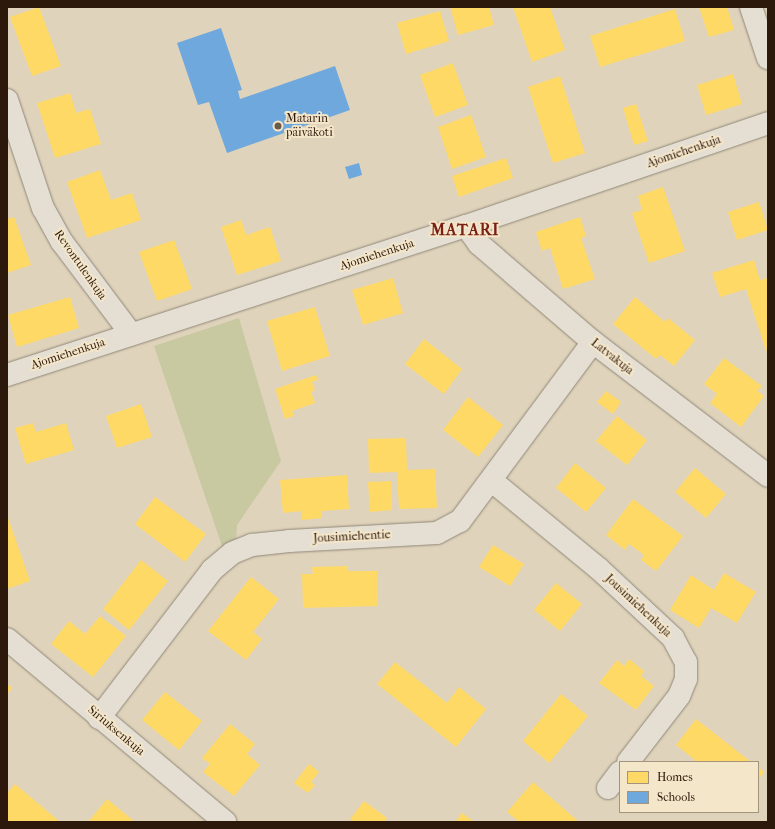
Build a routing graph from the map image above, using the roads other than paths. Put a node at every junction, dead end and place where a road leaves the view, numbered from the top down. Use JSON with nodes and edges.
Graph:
{"nodes":[{"id":1,"x":751,"y":7,"type":"edge"},
{"id":2,"x":768,"y":58,"type":"edge"},
{"id":3,"x":7,"y":100,"type":"edge"},
{"id":4,"x":768,"y":123,"type":"edge"},
{"id":5,"x":466,"y":226,"type":"junction"},
{"id":6,"x":131,"y":334,"type":"junction"},
{"id":7,"x":593,"y":342,"type":"junction"},
{"id":8,"x":7,"y":374,"type":"edge"},
{"id":9,"x":768,"y":476,"type":"edge"},
{"id":10,"x":492,"y":481,"type":"junction"},
{"id":11,"x":7,"y":639,"type":"edge"},
{"id":12,"x":99,"y":718,"type":"junction"},
{"id":13,"x":629,"y":761,"type":"edge"},
{"id":14,"x":225,"y":822,"type":"edge"}],
"edges":[{"from":1,"to":2,"type":"street"},
{"from":3,"to":6,"type":"street","name":"Revontulenkuja"},
{"from":4,"to":5,"type":"street","name":"Ajomiehenkuja"},
{"from":5,"to":6,"type":"street","name":"Ajomiehenkuja"},
{"from":5,"to":7,"type":"street","name":"Latvakuja"},
{"from":6,"to":8,"type":"street","name":"Ajomiehenkuja"},
{"from":7,"to":9,"type":"street","name":"Latvakuja"},
{"from":7,"to":10,"type":"street","name":"Jousimiehentie"},
{"from":10,"to":12,"type":"street","name":"Jousimiehentie"},
{"from":10,"to":13,"type":"street","name":"Jousimiehenkuja"},
{"from":11,"to":12,"type":"street","name":"Siriuksenkuja"},
{"from":12,"to":14,"type":"street","name":"Siriuksenkuja"}]}
